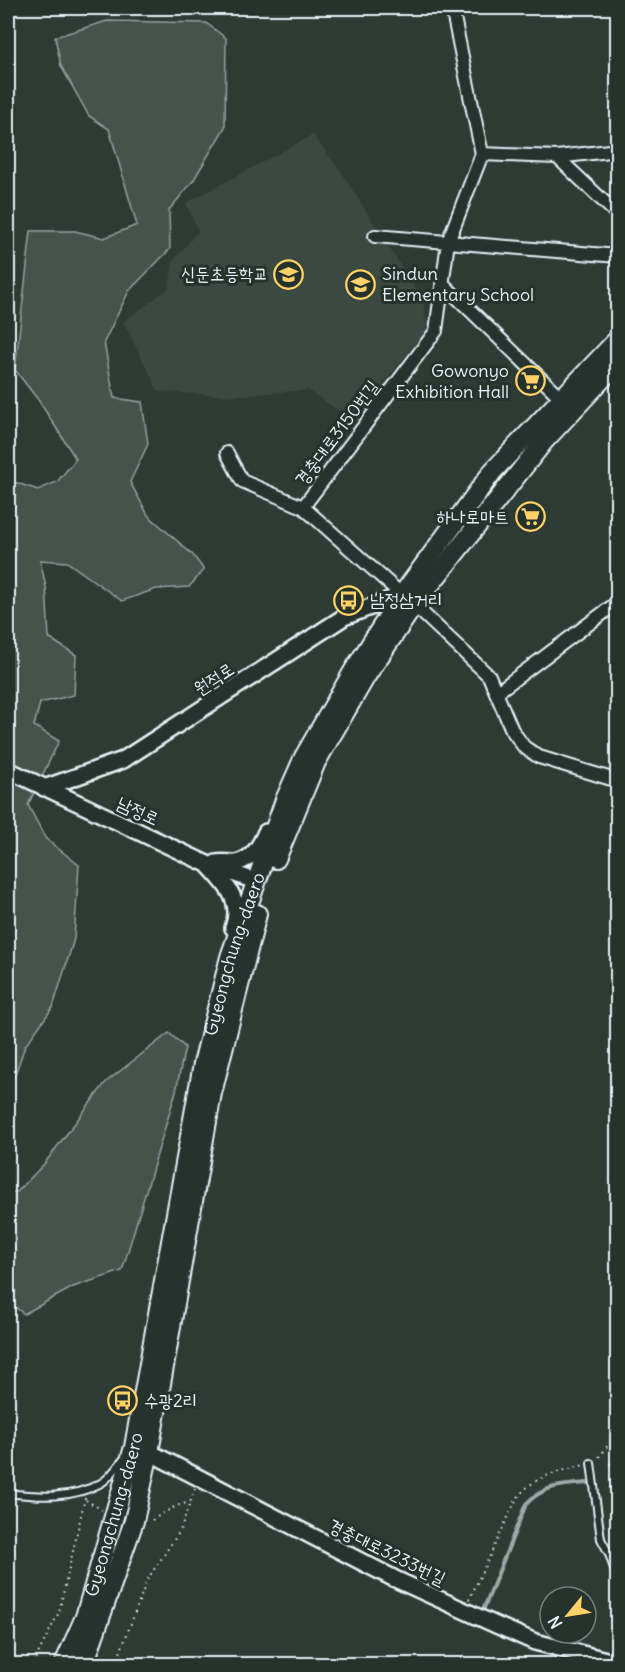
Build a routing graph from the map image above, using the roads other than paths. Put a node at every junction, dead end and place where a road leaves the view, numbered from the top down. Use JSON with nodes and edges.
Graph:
{"nodes":[{"id":1,"x":452,"y":8,"type":"edge"},
{"id":2,"x":618,"y":150,"type":"edge"},
{"id":3,"x":482,"y":154,"type":"junction"},
{"id":4,"x":557,"y":157,"type":"junction"},
{"id":5,"x":618,"y":215,"type":"edge"},
{"id":6,"x":375,"y":236,"type":"dead end"},
{"id":7,"x":448,"y":242,"type":"junction"},
{"id":8,"x":618,"y":256,"type":"edge"},
{"id":9,"x":443,"y":284,"type":"junction"},
{"id":10,"x":618,"y":339,"type":"edge"},
{"id":11,"x":618,"y":362,"type":"edge"},
{"id":12,"x":560,"y":397,"type":"junction"},
{"id":13,"x":227,"y":453,"type":"dead end"},
{"id":14,"x":303,"y":507,"type":"junction"},
{"id":15,"x":408,"y":600,"type":"junction"},
{"id":16,"x":618,"y":602,"type":"edge"},
{"id":17,"x":496,"y":693,"type":"junction"},
{"id":18,"x":8,"y":770,"type":"edge"},
{"id":19,"x":618,"y":781,"type":"edge"},
{"id":20,"x":44,"y":788,"type":"junction"},
{"id":21,"x":282,"y":807,"type":"junction"},
{"id":22,"x":207,"y":864,"type":"junction"},
{"id":23,"x":255,"y":881,"type":"junction"},
{"id":24,"x":230,"y":957,"type":"junction"},
{"id":25,"x":142,"y":1450,"type":"junction"},
{"id":26,"x":591,"y":1463,"type":"road end"},
{"id":27,"x":8,"y":1493,"type":"edge"},
{"id":28,"x":618,"y":1581,"type":"edge"},
{"id":29,"x":618,"y":1663,"type":"edge"},
{"id":30,"x":64,"y":1665,"type":"edge"},
{"id":31,"x":84,"y":1665,"type":"edge"}],
"edges":[{"from":1,"to":3,"type":"street"},
{"from":2,"to":4,"type":"street"},
{"from":3,"to":4,"type":"street"},
{"from":3,"to":7,"type":"street","name":"경충대로3150번길"},
{"from":4,"to":5,"type":"street"},
{"from":6,"to":7,"type":"street"},
{"from":7,"to":8,"type":"street"},
{"from":7,"to":9,"type":"street","name":"경충대로3150번길"},
{"from":9,"to":12,"type":"street"},
{"from":9,"to":14,"type":"street","name":"경충대로3150번길"},
{"from":10,"to":12,"type":"main road","name":"Gyeongchung-daero"},
{"from":11,"to":15,"type":"main road","name":"Gyeongchung-daero"},
{"from":12,"to":15,"type":"main road","name":"Gyeongchung-daero"},
{"from":13,"to":14,"type":"street"},
{"from":14,"to":15,"type":"street"},
{"from":15,"to":17,"type":"street"},
{"from":15,"to":20,"type":"street","name":"원적로"},
{"from":15,"to":21,"type":"main road","name":"Gyeongchung-daero"},
{"from":15,"to":25,"type":"main road","name":"Gyeongchung-daero"},
{"from":16,"to":17,"type":"street"},
{"from":17,"to":19,"type":"street"},
{"from":18,"to":20,"type":"street","name":"남정로"},
{"from":20,"to":22,"type":"street","name":"남정로"},
{"from":21,"to":22,"type":"street"},
{"from":21,"to":23,"type":"main road","name":"Gyeongchung-daero"},
{"from":22,"to":23,"type":"street","name":"남정로"},
{"from":22,"to":24,"type":"street"},
{"from":23,"to":24,"type":"main road","name":"Gyeongchung-daero"},
{"from":24,"to":25,"type":"main road","name":"Gyeongchung-daero"},
{"from":25,"to":27,"type":"lane"},
{"from":25,"to":29,"type":"street","name":"경충대로3233번길"},
{"from":25,"to":30,"type":"main road","name":"Gyeongchung-daero"},
{"from":25,"to":31,"type":"main road","name":"Gyeongchung-daero"},
{"from":26,"to":28,"type":"lane"}]}
